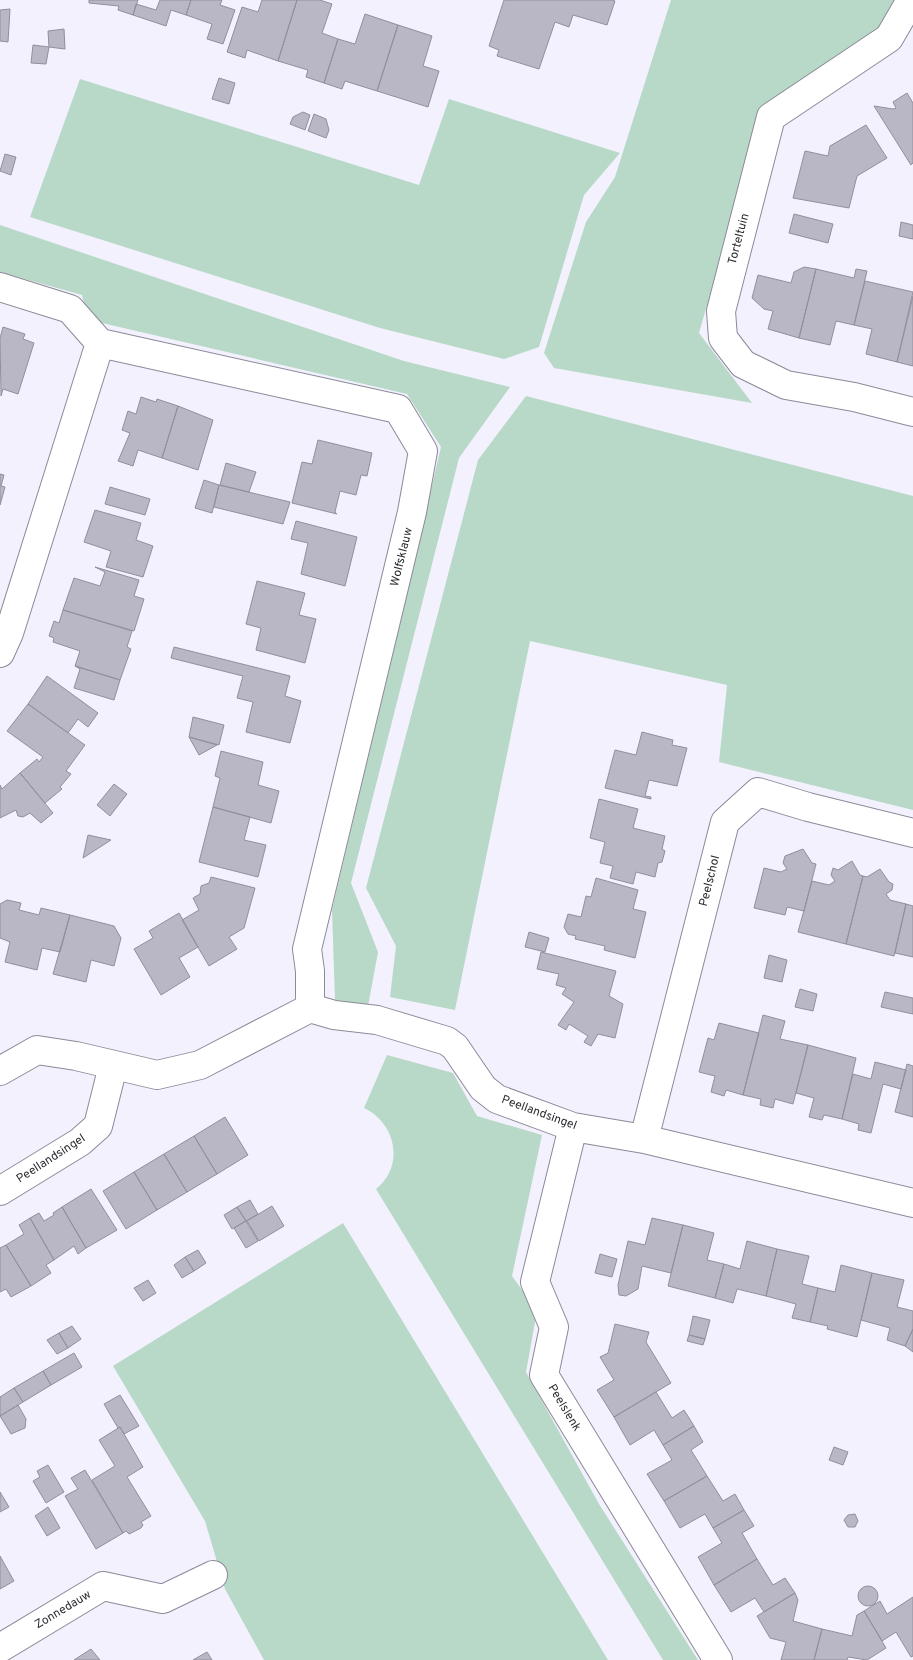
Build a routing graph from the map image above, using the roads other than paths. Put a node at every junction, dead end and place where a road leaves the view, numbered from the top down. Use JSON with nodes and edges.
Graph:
{"nodes":[{"id":1,"x":911,"y":0,"type":"edge"},
{"id":2,"x":0,"y":287,"type":"edge"},
{"id":3,"x":100,"y":343,"type":"junction"},
{"id":4,"x":913,"y":412,"type":"edge"},
{"id":5,"x":0,"y":653,"type":"edge"},
{"id":6,"x":913,"y":833,"type":"edge"},
{"id":7,"x":310,"y":1008,"type":"junction"},
{"id":8,"x":113,"y":1066,"type":"junction"},
{"id":9,"x":0,"y":1071,"type":"edge"},
{"id":10,"x":573,"y":1127,"type":"junction"},
{"id":11,"x":644,"y":1139,"type":"junction"},
{"id":12,"x":0,"y":1191,"type":"edge"},
{"id":13,"x":913,"y":1203,"type":"edge"},
{"id":14,"x":213,"y":1575,"type":"dead end"},
{"id":15,"x":0,"y":1648,"type":"edge"},
{"id":16,"x":718,"y":1660,"type":"edge"}],
"edges":[{"from":1,"to":4,"type":"street","name":"Torteltuin"},
{"from":2,"to":3,"type":"street"},
{"from":3,"to":5,"type":"street"},
{"from":3,"to":7,"type":"street","name":"Wolfsklauw"},
{"from":6,"to":11,"type":"street","name":"Peelschol"},
{"from":7,"to":8,"type":"street"},
{"from":7,"to":10,"type":"street","name":"Peellandsingel"},
{"from":8,"to":9,"type":"street"},
{"from":8,"to":12,"type":"street","name":"Peellandsingel"},
{"from":10,"to":11,"type":"street","name":"Peellandsingel"},
{"from":10,"to":16,"type":"street","name":"Peelslenk"},
{"from":11,"to":13,"type":"street","name":"Peellandsingel"},
{"from":14,"to":15,"type":"street","name":"Zonnedauw"}]}
